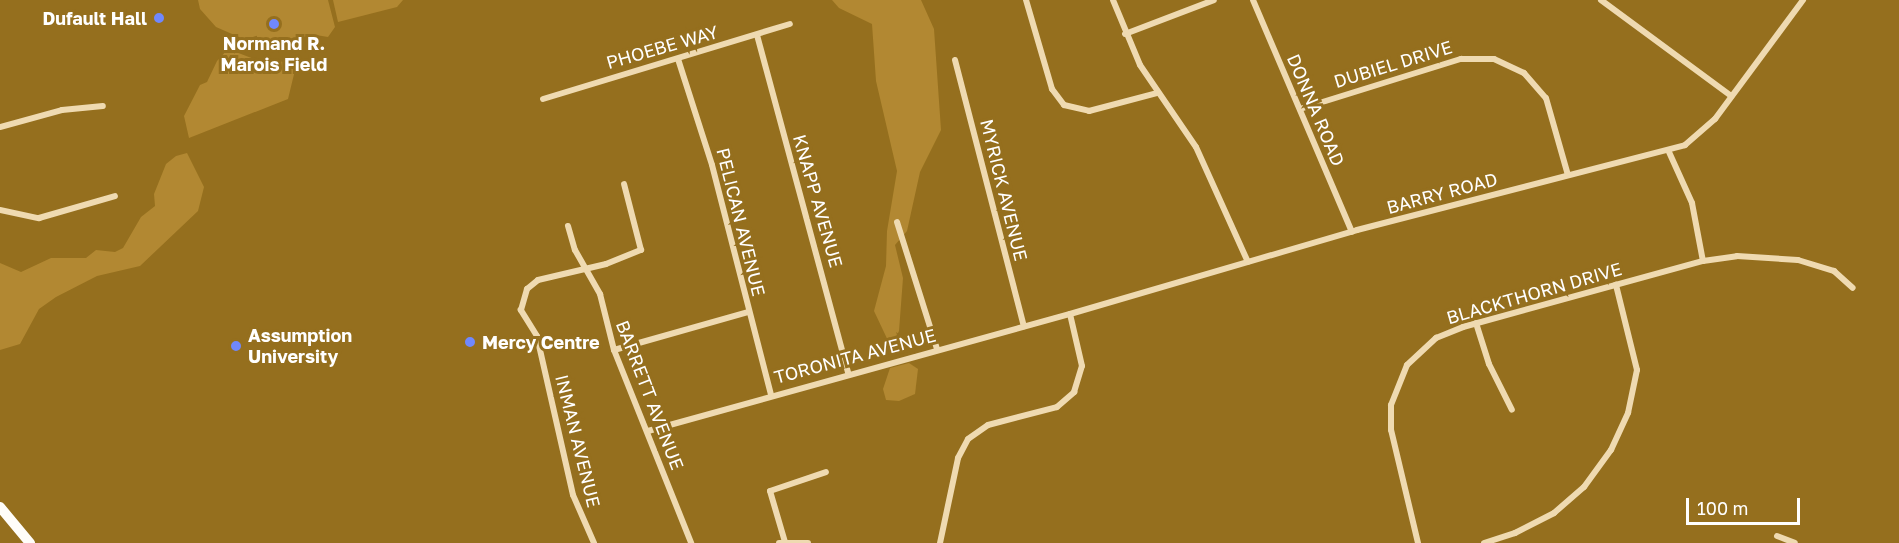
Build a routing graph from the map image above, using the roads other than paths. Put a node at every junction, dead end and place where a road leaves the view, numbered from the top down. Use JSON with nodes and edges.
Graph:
{"nodes":[{"id":1,"x":1026,"y":0,"type":"edge"},
{"id":2,"x":1113,"y":0,"type":"edge"},
{"id":3,"x":1214,"y":0,"type":"edge"},
{"id":4,"x":1252,"y":0,"type":"edge"},
{"id":5,"x":1601,"y":0,"type":"edge"},
{"id":6,"x":1803,"y":0,"type":"edge"},
{"id":7,"x":790,"y":24,"type":"dead end"},
{"id":8,"x":1125,"y":34,"type":"junction"},
{"id":9,"x":757,"y":35,"type":"junction"},
{"id":10,"x":678,"y":59,"type":"junction"},
{"id":11,"x":956,"y":60,"type":"dead end"},
{"id":12,"x":1157,"y":93,"type":"junction"},
{"id":13,"x":1731,"y":96,"type":"junction"},
{"id":14,"x":543,"y":99,"type":"dead end"},
{"id":15,"x":103,"y":106,"type":"dead end"},
{"id":16,"x":1300,"y":109,"type":"junction"},
{"id":17,"x":0,"y":127,"type":"edge"},
{"id":18,"x":1669,"y":152,"type":"junction"},
{"id":19,"x":1568,"y":175,"type":"junction"},
{"id":20,"x":624,"y":184,"type":"dead end"},
{"id":21,"x":115,"y":196,"type":"dead end"},
{"id":22,"x":0,"y":210,"type":"edge"},
{"id":23,"x":897,"y":222,"type":"dead end"},
{"id":24,"x":568,"y":226,"type":"dead end"},
{"id":25,"x":1352,"y":232,"type":"junction"},
{"id":26,"x":1703,"y":261,"type":"junction"},
{"id":27,"x":1248,"y":262,"type":"junction"},
{"id":28,"x":586,"y":268,"type":"junction"},
{"id":29,"x":1616,"y":285,"type":"junction"},
{"id":30,"x":1853,"y":288,"type":"dead end"},
{"id":31,"x":748,"y":312,"type":"junction"},
{"id":32,"x":1070,"y":314,"type":"junction"},
{"id":33,"x":1476,"y":323,"type":"junction"},
{"id":34,"x":1024,"y":326,"type":"junction"},
{"id":35,"x":937,"y":349,"type":"junction"},
{"id":36,"x":614,"y":350,"type":"junction"},
{"id":37,"x":849,"y":375,"type":"junction"},
{"id":38,"x":771,"y":394,"type":"junction"},
{"id":39,"x":1512,"y":410,"type":"dead end"},
{"id":40,"x":648,"y":431,"type":"junction"},
{"id":41,"x":826,"y":472,"type":"dead end"},
{"id":42,"x":0,"y":507,"type":"edge"},
{"id":43,"x":1777,"y":537,"type":"dead end"},
{"id":44,"x":782,"y":542,"type":"edge"},
{"id":45,"x":30,"y":543,"type":"edge"},
{"id":46,"x":594,"y":543,"type":"edge"},
{"id":47,"x":691,"y":543,"type":"edge"},
{"id":48,"x":808,"y":543,"type":"edge"},
{"id":49,"x":940,"y":543,"type":"edge"},
{"id":50,"x":1418,"y":543,"type":"edge"},
{"id":51,"x":1484,"y":543,"type":"edge"},
{"id":52,"x":1795,"y":543,"type":"edge"}],
"edges":[{"from":1,"to":12,"type":"street"},
{"from":2,"to":8,"type":"street"},
{"from":3,"to":8,"type":"street"},
{"from":4,"to":16,"type":"street","name":"DONNA ROAD"},
{"from":5,"to":13,"type":"street"},
{"from":6,"to":13,"type":"street","name":"BARRY ROAD"},
{"from":7,"to":9,"type":"street","name":"PHOEBE WAY"},
{"from":8,"to":12,"type":"street"},
{"from":9,"to":10,"type":"street","name":"PHOEBE WAY"},
{"from":9,"to":37,"type":"street","name":"KNAPP AVENUE"},
{"from":10,"to":14,"type":"street","name":"PHOEBE WAY"},
{"from":10,"to":31,"type":"street","name":"PELICAN AVENUE"},
{"from":11,"to":34,"type":"street","name":"MYRICK AVENUE"},
{"from":12,"to":27,"type":"street"},
{"from":13,"to":18,"type":"street","name":"BARRY ROAD"},
{"from":15,"to":17,"type":"street"},
{"from":16,"to":19,"type":"street","name":"DUBIEL DRIVE"},
{"from":16,"to":25,"type":"street","name":"DONNA ROAD"},
{"from":18,"to":19,"type":"street","name":"BARRY ROAD"},
{"from":18,"to":26,"type":"street"},
{"from":19,"to":25,"type":"street","name":"BARRY ROAD"},
{"from":20,"to":28,"type":"street","name":"INMAN AVENUE"},
{"from":21,"to":22,"type":"street"},
{"from":23,"to":35,"type":"street"},
{"from":24,"to":28,"type":"street","name":"BARRETT AVENUE"},
{"from":25,"to":27,"type":"street","name":"BARRY ROAD"},
{"from":26,"to":29,"type":"street","name":"BLACKTHORN DRIVE"},
{"from":26,"to":30,"type":"street","name":"BLACKTHORN DRIVE"},
{"from":27,"to":32,"type":"street","name":"BARRY ROAD"},
{"from":28,"to":36,"type":"street","name":"BARRETT AVENUE"},
{"from":28,"to":46,"type":"street","name":"INMAN AVENUE"},
{"from":29,"to":33,"type":"street","name":"BLACKTHORN DRIVE"},
{"from":29,"to":51,"type":"street"},
{"from":31,"to":36,"type":"street"},
{"from":31,"to":38,"type":"street","name":"PELICAN AVENUE"},
{"from":32,"to":34,"type":"street","name":"TORONITA AVENUE"},
{"from":32,"to":49,"type":"street"},
{"from":33,"to":39,"type":"street"},
{"from":33,"to":50,"type":"street","name":"BLACKTHORN DRIVE"},
{"from":34,"to":35,"type":"street","name":"TORONITA AVENUE"},
{"from":35,"to":37,"type":"street","name":"TORONITA AVENUE"},
{"from":36,"to":40,"type":"street","name":"BARRETT AVENUE"},
{"from":37,"to":38,"type":"street","name":"TORONITA AVENUE"},
{"from":38,"to":40,"type":"street","name":"TORONITA AVENUE"},
{"from":40,"to":47,"type":"street","name":"BARRETT AVENUE"},
{"from":41,"to":44,"type":"street"},
{"from":42,"to":45,"type":"main road"},
{"from":43,"to":52,"type":"street"},
{"from":44,"to":48,"type":"street"}]}
